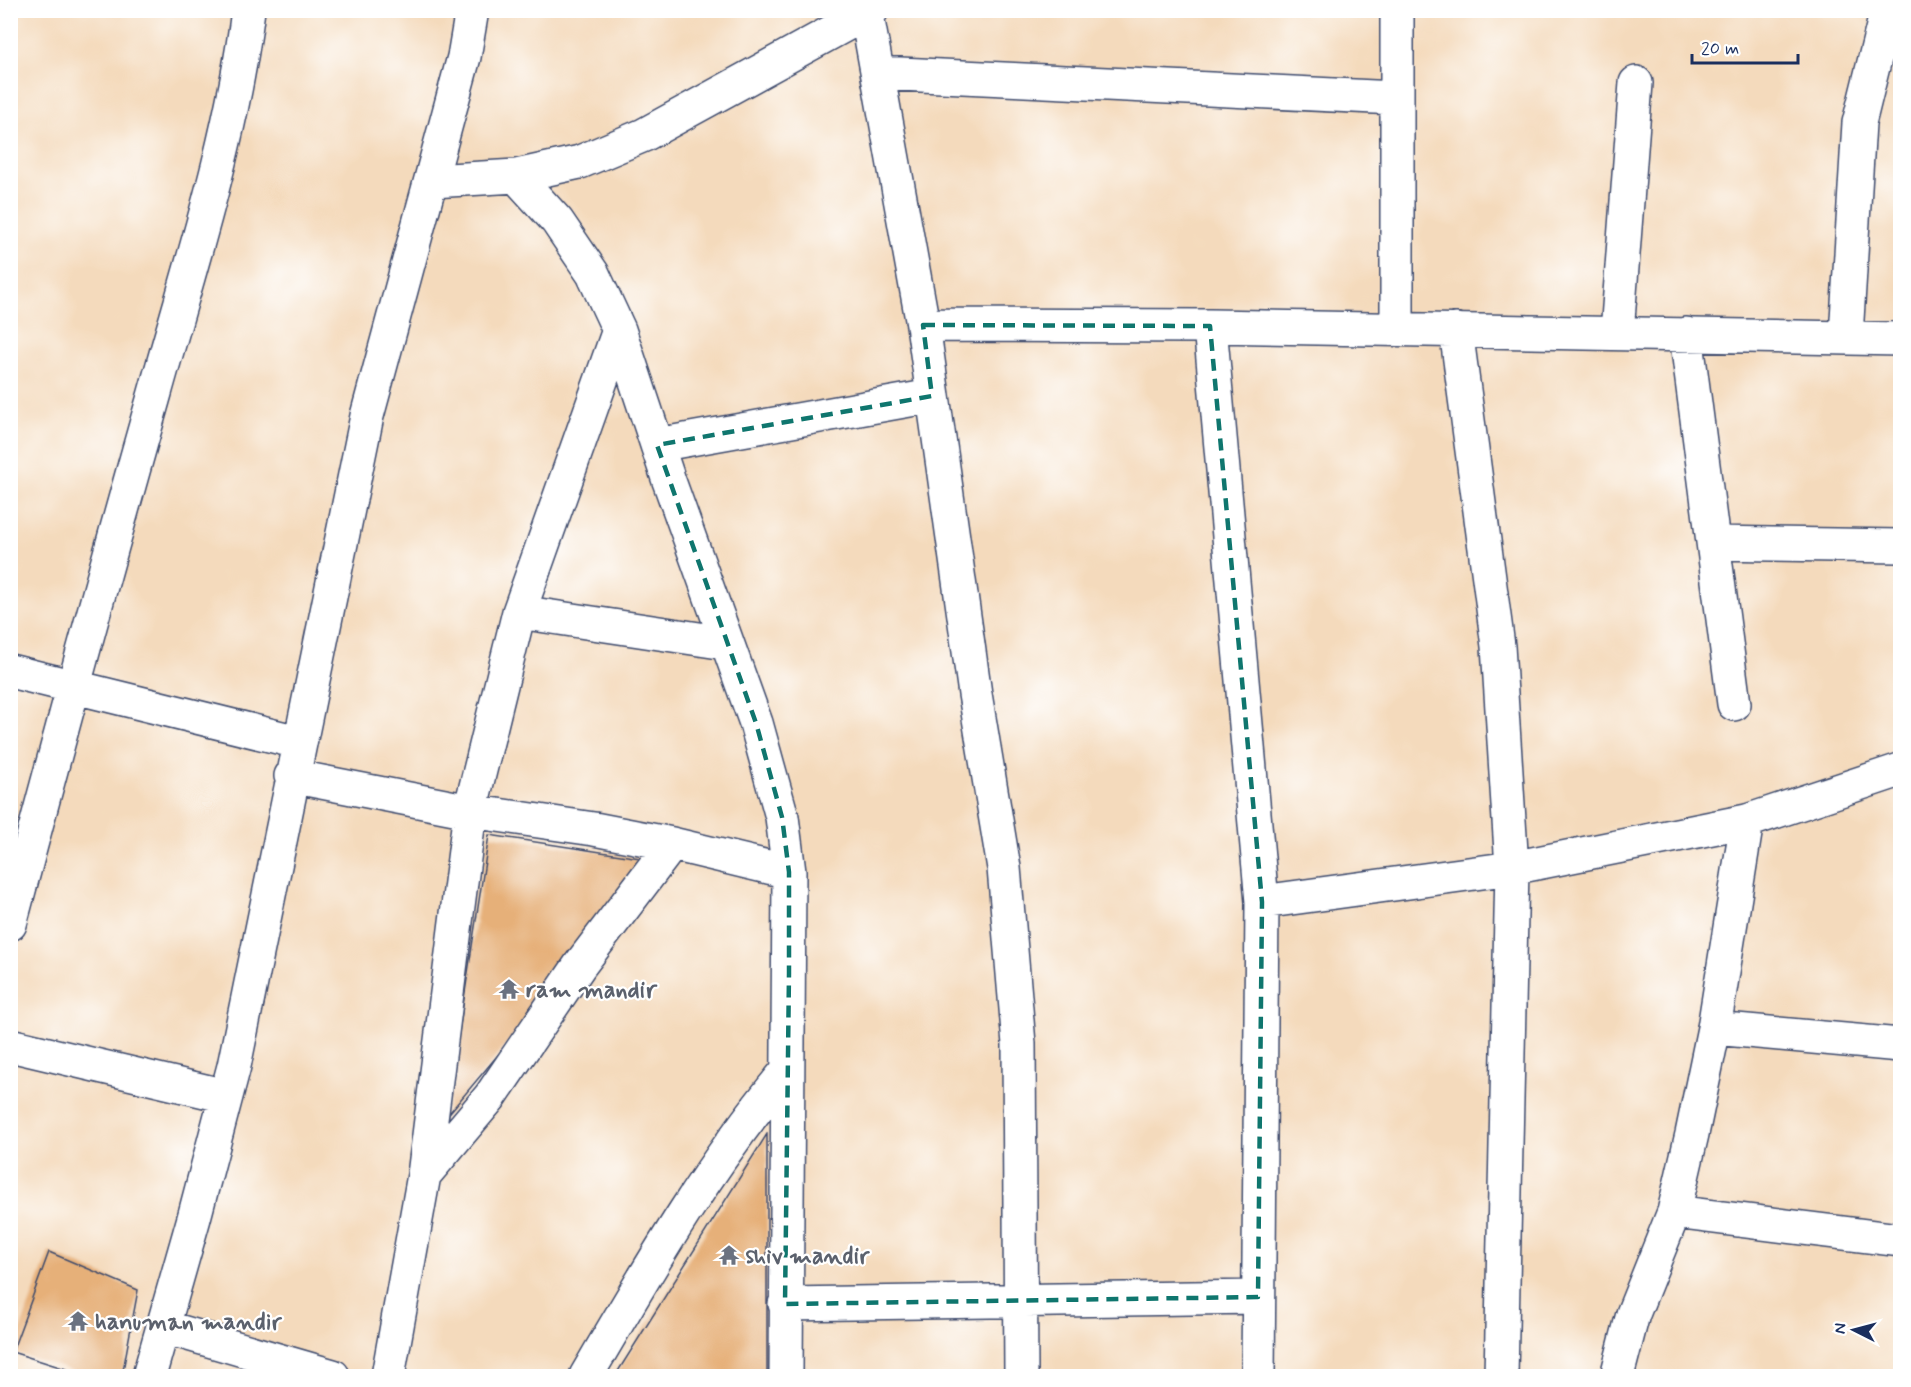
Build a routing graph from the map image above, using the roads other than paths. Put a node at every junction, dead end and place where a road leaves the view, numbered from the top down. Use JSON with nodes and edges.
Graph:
{"nodes":[{"id":1,"x":248,"y":10,"type":"edge"},
{"id":2,"x":472,"y":10,"type":"edge"},
{"id":3,"x":1397,"y":10,"type":"edge"},
{"id":4,"x":868,"y":12,"type":"edge"},
{"id":5,"x":1883,"y":12,"type":"edge"},
{"id":6,"x":879,"y":73,"type":"junction"},
{"id":7,"x":1636,"y":83,"type":"dead end"},
{"id":8,"x":1395,"y":98,"type":"junction"},
{"id":9,"x":516,"y":177,"type":"junction"},
{"id":10,"x":432,"y":181,"type":"junction"},
{"id":11,"x":923,"y":325,"type":"junction"},
{"id":12,"x":1210,"y":326,"type":"junction"},
{"id":13,"x":1397,"y":329,"type":"junction"},
{"id":14,"x":619,"y":330,"type":"junction"},
{"id":15,"x":1456,"y":330,"type":"junction"},
{"id":16,"x":1617,"y":333,"type":"junction"},
{"id":17,"x":1686,"y":334,"type":"junction"},
{"id":18,"x":1846,"y":336,"type":"junction"},
{"id":19,"x":1900,"y":339,"type":"edge"},
{"id":20,"x":932,"y":396,"type":"junction"},
{"id":21,"x":657,"y":446,"type":"junction"},
{"id":22,"x":1714,"y":543,"type":"junction"},
{"id":23,"x":1900,"y":546,"type":"edge"},
{"id":24,"x":519,"y":612,"type":"junction"},
{"id":25,"x":726,"y":643,"type":"junction"},
{"id":26,"x":10,"y":671,"type":"edge"},
{"id":27,"x":73,"y":686,"type":"junction"},
{"id":28,"x":1734,"y":704,"type":"dead end"},
{"id":29,"x":298,"y":742,"type":"junction"},
{"id":30,"x":1900,"y":770,"type":"edge"},
{"id":31,"x":291,"y":776,"type":"junction"},
{"id":32,"x":471,"y":811,"type":"junction"},
{"id":33,"x":1747,"y":821,"type":"junction"},
{"id":34,"x":672,"y":844,"type":"junction"},
{"id":35,"x":1512,"y":868,"type":"junction"},
{"id":36,"x":789,"y":872,"type":"junction"},
{"id":37,"x":1262,"y":902,"type":"junction"},
{"id":38,"x":10,"y":924,"type":"edge"},
{"id":39,"x":1714,"y":1028,"type":"junction"},
{"id":40,"x":10,"y":1045,"type":"edge"},
{"id":41,"x":1900,"y":1045,"type":"edge"},
{"id":42,"x":786,"y":1072,"type":"junction"},
{"id":43,"x":226,"y":1096,"type":"junction"},
{"id":44,"x":424,"y":1175,"type":"junction"},
{"id":45,"x":1674,"y":1212,"type":"junction"},
{"id":46,"x":1900,"y":1240,"type":"edge"},
{"id":47,"x":1258,"y":1296,"type":"junction"},
{"id":48,"x":1022,"y":1299,"type":"junction"},
{"id":49,"x":785,"y":1304,"type":"junction"},
{"id":50,"x":164,"y":1327,"type":"junction"},
{"id":51,"x":149,"y":1377,"type":"edge"},
{"id":52,"x":333,"y":1377,"type":"edge"},
{"id":53,"x":388,"y":1377,"type":"edge"},
{"id":54,"x":586,"y":1377,"type":"edge"},
{"id":55,"x":786,"y":1377,"type":"edge"},
{"id":56,"x":1021,"y":1377,"type":"edge"},
{"id":57,"x":1258,"y":1377,"type":"edge"},
{"id":58,"x":1501,"y":1377,"type":"edge"},
{"id":59,"x":1617,"y":1377,"type":"edge"}],
"edges":[{"from":1,"to":27,"type":"street"},
{"from":2,"to":10,"type":"street"},
{"from":3,"to":8,"type":"street"},
{"from":4,"to":6,"type":"street"},
{"from":4,"to":9,"type":"street"},
{"from":5,"to":18,"type":"street"},
{"from":6,"to":8,"type":"street"},
{"from":6,"to":11,"type":"street"},
{"from":7,"to":16,"type":"street"},
{"from":8,"to":13,"type":"street"},
{"from":9,"to":10,"type":"street"},
{"from":9,"to":14,"type":"street"},
{"from":10,"to":29,"type":"street"},
{"from":11,"to":12,"type":"street"},
{"from":11,"to":20,"type":"street"},
{"from":12,"to":13,"type":"street"},
{"from":12,"to":37,"type":"street"},
{"from":13,"to":15,"type":"street"},
{"from":14,"to":21,"type":"street"},
{"from":14,"to":24,"type":"street"},
{"from":15,"to":16,"type":"street"},
{"from":15,"to":35,"type":"street"},
{"from":16,"to":17,"type":"street"},
{"from":17,"to":18,"type":"street"},
{"from":17,"to":22,"type":"street"},
{"from":18,"to":19,"type":"street"},
{"from":20,"to":21,"type":"street"},
{"from":20,"to":48,"type":"street"},
{"from":21,"to":25,"type":"street"},
{"from":22,"to":23,"type":"street"},
{"from":22,"to":28,"type":"street"},
{"from":24,"to":25,"type":"street"},
{"from":24,"to":32,"type":"street"},
{"from":25,"to":36,"type":"street"},
{"from":26,"to":27,"type":"street"},
{"from":27,"to":29,"type":"street"},
{"from":27,"to":38,"type":"street"},
{"from":29,"to":31,"type":"street"},
{"from":30,"to":33,"type":"street"},
{"from":31,"to":32,"type":"street"},
{"from":31,"to":43,"type":"street"},
{"from":32,"to":34,"type":"street"},
{"from":32,"to":44,"type":"street"},
{"from":33,"to":35,"type":"street"},
{"from":33,"to":39,"type":"street"},
{"from":34,"to":36,"type":"street"},
{"from":34,"to":44,"type":"street"},
{"from":35,"to":37,"type":"street"},
{"from":35,"to":58,"type":"street"},
{"from":36,"to":42,"type":"street"},
{"from":37,"to":47,"type":"street"},
{"from":39,"to":41,"type":"street"},
{"from":39,"to":45,"type":"street"},
{"from":40,"to":43,"type":"street"},
{"from":42,"to":49,"type":"street"},
{"from":42,"to":54,"type":"street"},
{"from":43,"to":50,"type":"street"},
{"from":44,"to":53,"type":"street"},
{"from":45,"to":46,"type":"street"},
{"from":45,"to":59,"type":"street"},
{"from":47,"to":48,"type":"street"},
{"from":47,"to":57,"type":"street"},
{"from":48,"to":49,"type":"street"},
{"from":48,"to":56,"type":"street"},
{"from":49,"to":55,"type":"street"},
{"from":50,"to":51,"type":"street"},
{"from":50,"to":52,"type":"street"}]}
